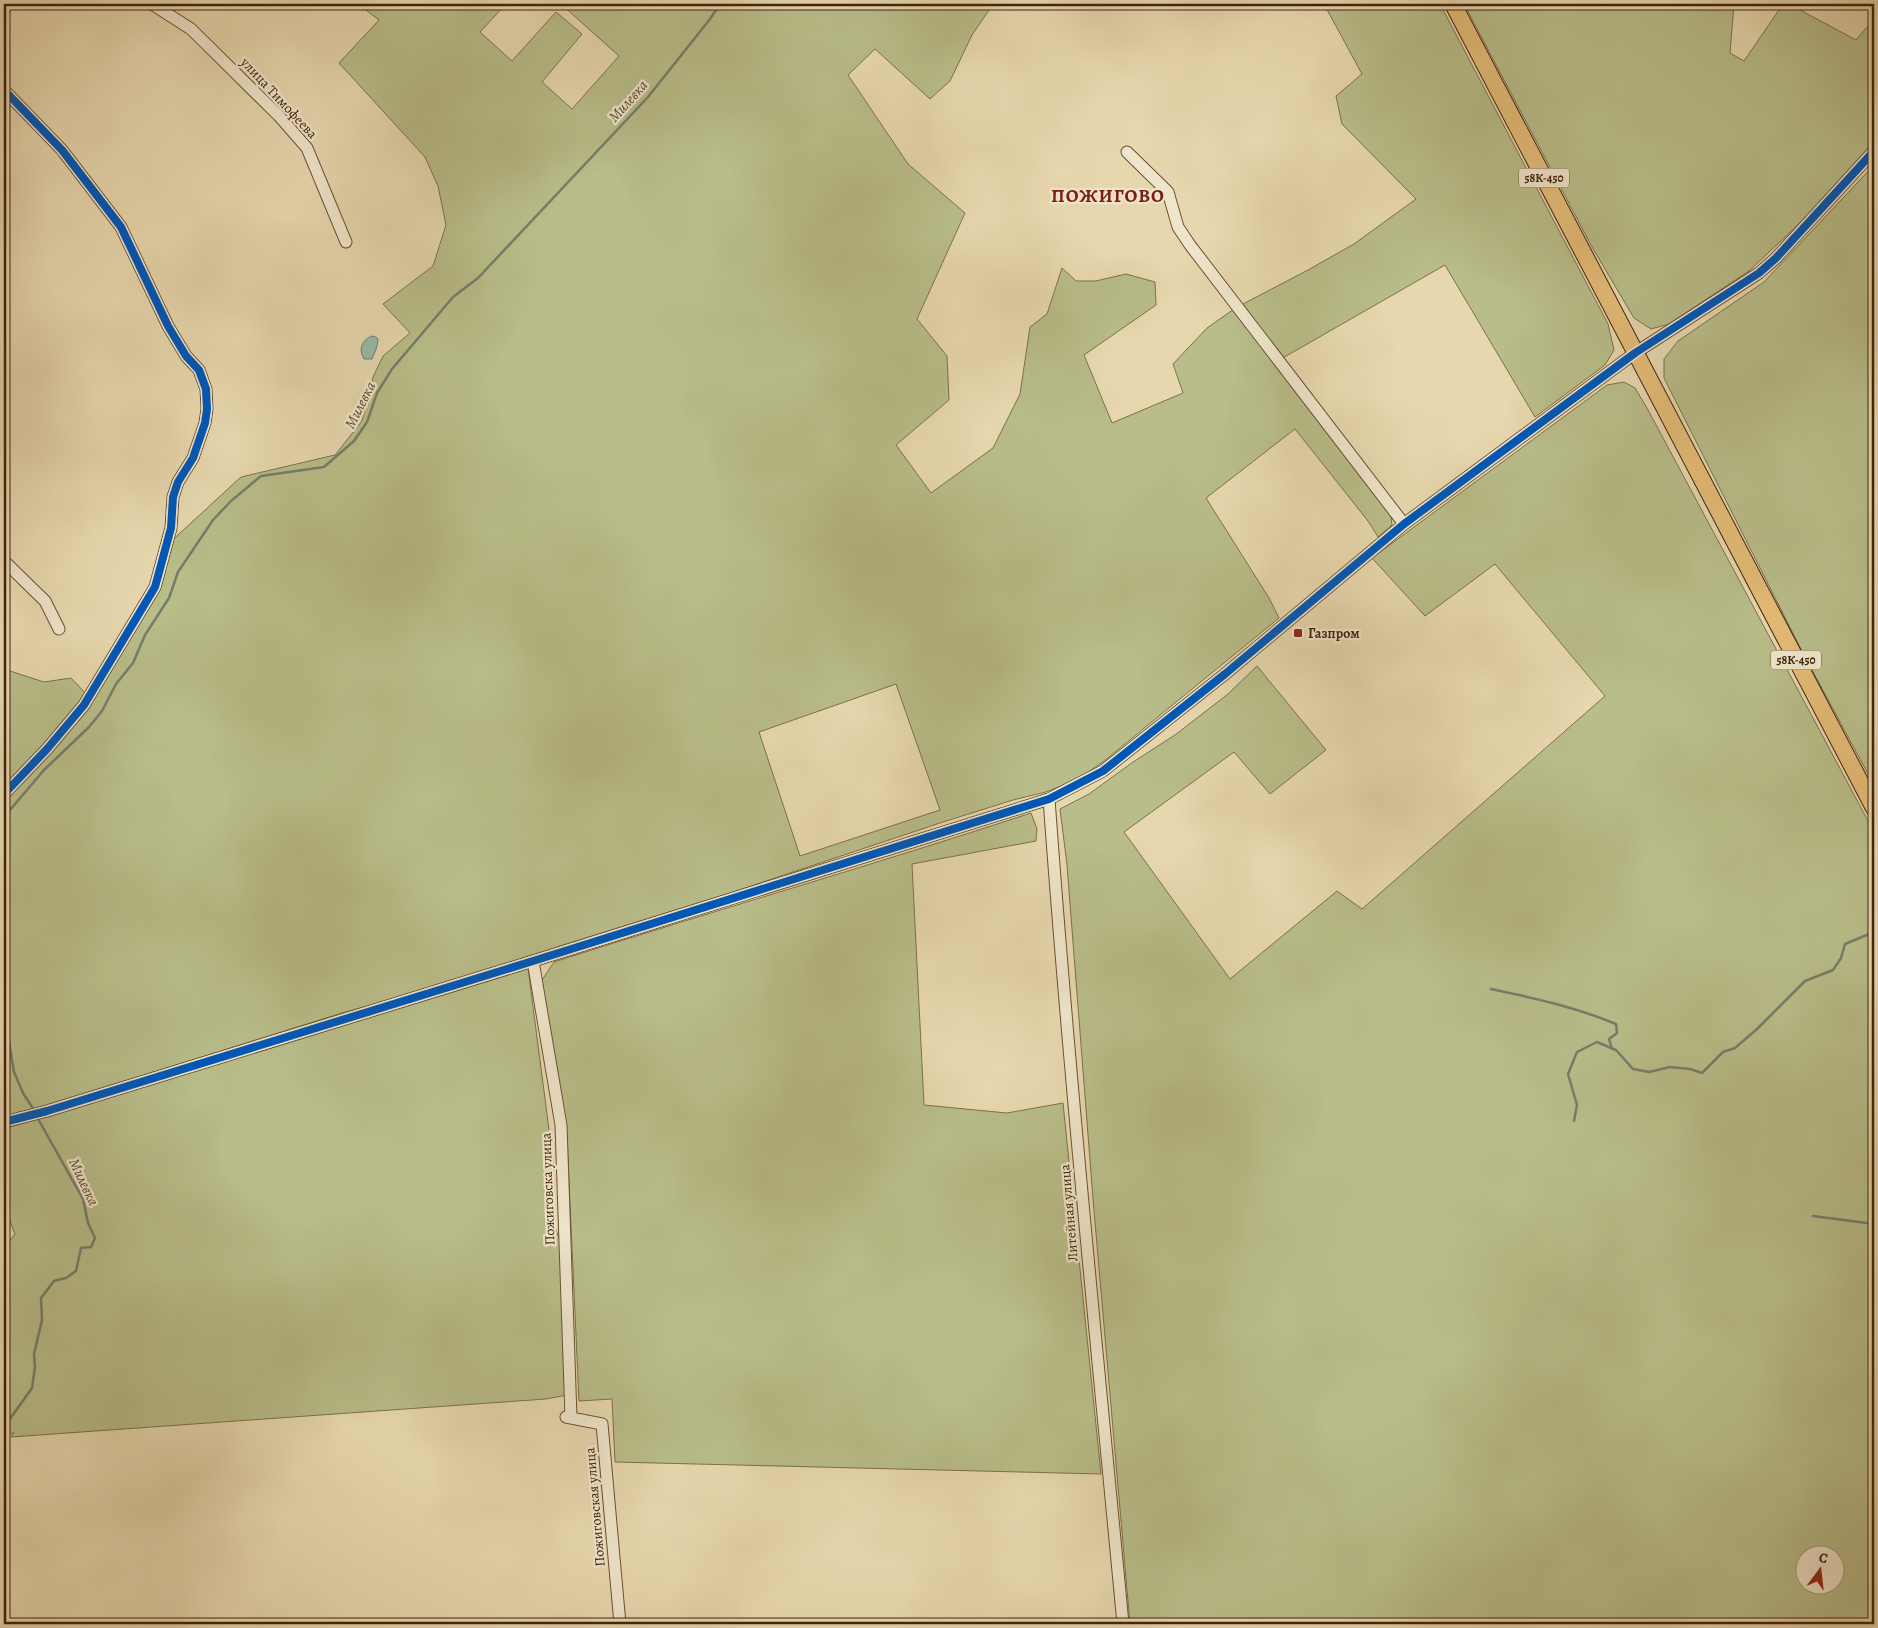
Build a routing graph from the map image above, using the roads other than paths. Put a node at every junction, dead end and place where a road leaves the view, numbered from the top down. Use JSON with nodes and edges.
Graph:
{"nodes":[{"id":1,"x":152,"y":4,"type":"edge"},
{"id":2,"x":1453,"y":4,"type":"edge"},
{"id":3,"x":4,"y":90,"type":"edge"},
{"id":4,"x":1874,"y":151,"type":"edge"},
{"id":5,"x":1127,"y":152,"type":"dead end"},
{"id":6,"x":346,"y":242,"type":"dead end"},
{"id":7,"x":1635,"y":353,"type":"junction"},
{"id":8,"x":1404,"y":524,"type":"junction"},
{"id":9,"x":4,"y":561,"type":"edge"},
{"id":10,"x":59,"y":629,"type":"dead end"},
{"id":11,"x":4,"y":794,"type":"edge"},
{"id":12,"x":1049,"y":799,"type":"junction"},
{"id":13,"x":1874,"y":808,"type":"edge"},
{"id":14,"x":532,"y":961,"type":"junction"},
{"id":15,"x":4,"y":1122,"type":"edge"},
{"id":16,"x":568,"y":1417,"type":"joint"},
{"id":17,"x":620,"y":1624,"type":"edge"},
{"id":18,"x":1123,"y":1624,"type":"edge"}],
"edges":[{"from":1,"to":6,"type":"street","name":"улица Тимофеева"},
{"from":2,"to":7,"type":"highway","number":"58К-450"},
{"from":3,"to":11,"type":"street"},
{"from":4,"to":7,"type":"street"},
{"from":5,"to":8,"type":"street"},
{"from":7,"to":8,"type":"street"},
{"from":7,"to":13,"type":"highway","number":"58К-450"},
{"from":8,"to":12,"type":"street"},
{"from":9,"to":10,"type":"street"},
{"from":12,"to":14,"type":"street"},
{"from":12,"to":18,"type":"street","name":"Литейная улица"},
{"from":14,"to":15,"type":"street"},
{"from":14,"to":16,"type":"street","name":"Пожиговска улица"},
{"from":16,"to":17,"type":"street","name":"Пожиговская улица"}]}
